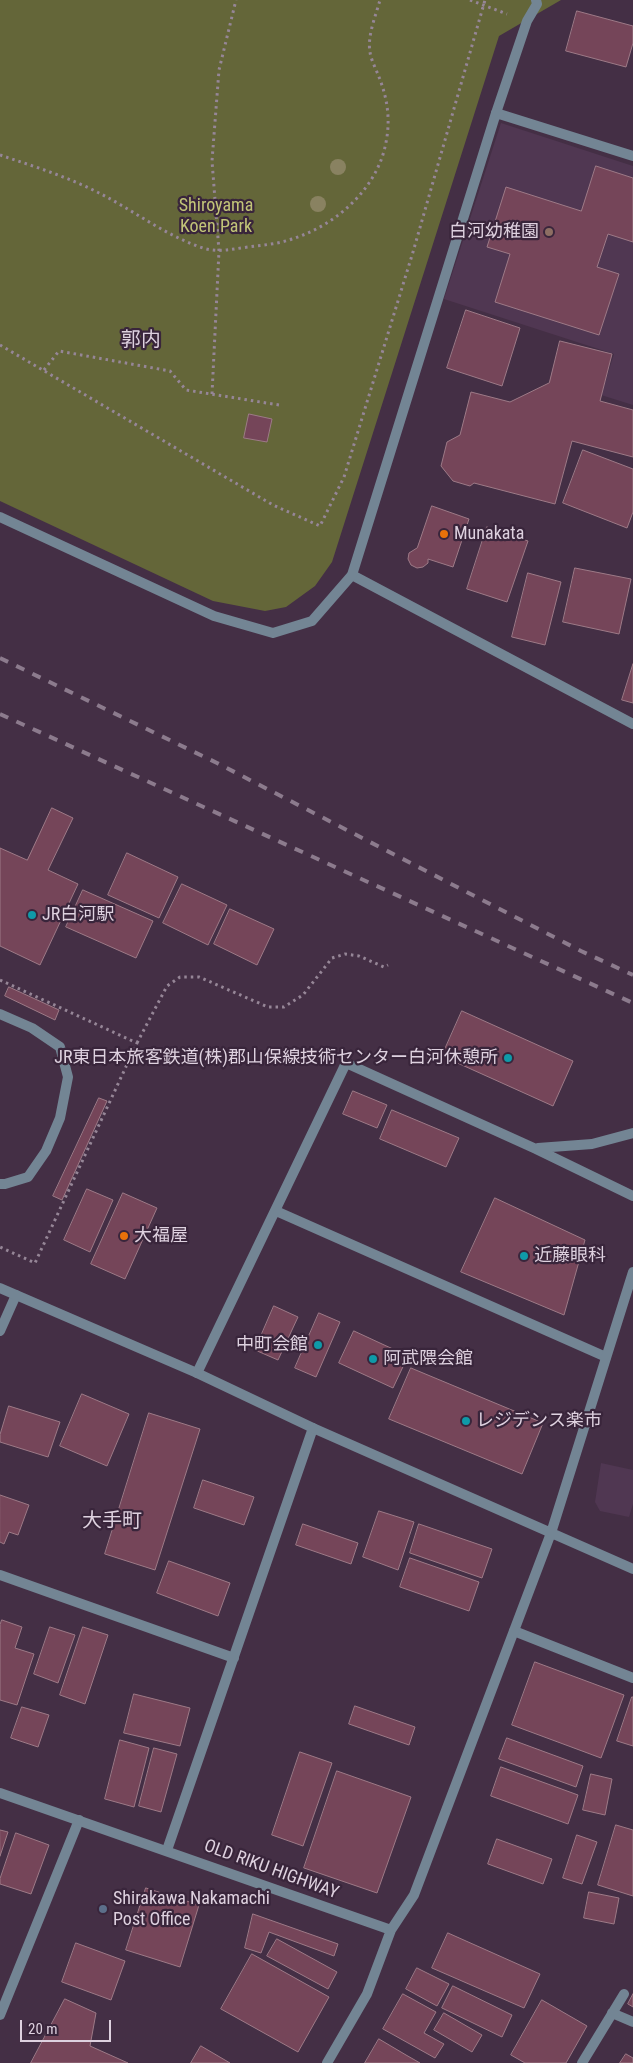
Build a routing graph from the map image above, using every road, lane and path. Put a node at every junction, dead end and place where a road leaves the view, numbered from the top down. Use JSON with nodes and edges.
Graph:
{"nodes":[{"id":1,"x":236,"y":0,"type":"edge"},
{"id":2,"x":380,"y":0,"type":"edge"},
{"id":3,"x":470,"y":0,"type":"edge"},
{"id":4,"x":485,"y":0,"type":"edge"},
{"id":5,"x":536,"y":0,"type":"edge"},
{"id":6,"x":484,"y":5,"type":"junction"},
{"id":7,"x":527,"y":21,"type":"junction"},
{"id":8,"x":496,"y":113,"type":"junction"},
{"id":9,"x":0,"y":155,"type":"edge"},
{"id":10,"x":633,"y":156,"type":"edge"},
{"id":11,"x":219,"y":251,"type":"junction"},
{"id":12,"x":0,"y":345,"type":"edge"},
{"id":13,"x":44,"y":370,"type":"junction"},
{"id":14,"x":212,"y":394,"type":"junction"},
{"id":15,"x":279,"y":405,"type":"dead end"},
{"id":16,"x":0,"y":517,"type":"edge"},
{"id":17,"x":352,"y":575,"type":"junction"},
{"id":18,"x":633,"y":724,"type":"edge"},
{"id":19,"x":388,"y":964,"type":"dead end"},
{"id":20,"x":0,"y":1014,"type":"edge"},
{"id":21,"x":136,"y":1043,"type":"dead end"},
{"id":22,"x":633,"y":1133,"type":"edge"},
{"id":23,"x":536,"y":1149,"type":"junction"},
{"id":24,"x":0,"y":1184,"type":"edge"},
{"id":25,"x":633,"y":1196,"type":"edge"},
{"id":26,"x":276,"y":1211,"type":"junction"},
{"id":27,"x":633,"y":1272,"type":"edge"},
{"id":28,"x":0,"y":1288,"type":"edge"},
{"id":29,"x":16,"y":1295,"type":"junction"},
{"id":30,"x":0,"y":1331,"type":"edge"},
{"id":31,"x":606,"y":1358,"type":"junction"},
{"id":32,"x":197,"y":1372,"type":"junction"},
{"id":33,"x":314,"y":1428,"type":"junction"},
{"id":34,"x":551,"y":1533,"type":"junction"},
{"id":35,"x":633,"y":1569,"type":"edge"},
{"id":36,"x":0,"y":1575,"type":"edge"},
{"id":37,"x":514,"y":1631,"type":"junction"},
{"id":38,"x":234,"y":1658,"type":"junction"},
{"id":39,"x":633,"y":1678,"type":"edge"},
{"id":40,"x":0,"y":1793,"type":"edge"},
{"id":41,"x":79,"y":1820,"type":"junction"},
{"id":42,"x":167,"y":1850,"type":"junction"},
{"id":43,"x":391,"y":1930,"type":"junction"},
{"id":44,"x":624,"y":1994,"type":"dead end"},
{"id":45,"x":612,"y":2013,"type":"junction"},
{"id":46,"x":0,"y":2015,"type":"edge"},
{"id":47,"x":633,"y":2022,"type":"edge"},
{"id":48,"x":327,"y":2063,"type":"edge"},
{"id":49,"x":582,"y":2063,"type":"edge"}],
"edges":[{"from":1,"to":11,"type":"path"},
{"from":2,"to":11,"type":"path"},
{"from":3,"to":6,"type":"path"},
{"from":4,"to":6,"type":"path"},
{"from":5,"to":7,"type":"street"},
{"from":6,"to":7,"type":"path"},
{"from":6,"to":13,"type":"path"},
{"from":7,"to":8,"type":"street"},
{"from":8,"to":10,"type":"street"},
{"from":8,"to":17,"type":"street"},
{"from":9,"to":11,"type":"path"},
{"from":11,"to":14,"type":"path"},
{"from":12,"to":13,"type":"path"},
{"from":13,"to":14,"type":"path"},
{"from":14,"to":15,"type":"path"},
{"from":16,"to":17,"type":"street"},
{"from":17,"to":18,"type":"street"},
{"from":19,"to":21,"type":"path"},
{"from":20,"to":24,"type":"street"},
{"from":22,"to":23,"type":"street"},
{"from":23,"to":25,"type":"street"},
{"from":23,"to":26,"type":"street"},
{"from":26,"to":31,"type":"street"},
{"from":26,"to":32,"type":"street"},
{"from":27,"to":31,"type":"street"},
{"from":28,"to":29,"type":"street"},
{"from":29,"to":30,"type":"street"},
{"from":29,"to":32,"type":"street"},
{"from":31,"to":34,"type":"street"},
{"from":32,"to":33,"type":"street"},
{"from":33,"to":34,"type":"street"},
{"from":33,"to":38,"type":"street"},
{"from":34,"to":35,"type":"street"},
{"from":34,"to":37,"type":"street"},
{"from":36,"to":38,"type":"street"},
{"from":37,"to":39,"type":"street"},
{"from":37,"to":43,"type":"street"},
{"from":38,"to":42,"type":"street"},
{"from":40,"to":41,"type":"street","name":"OLD RIKU HIGHWAY"},
{"from":41,"to":42,"type":"street","name":"OLD RIKU HIGHWAY"},
{"from":41,"to":46,"type":"street"},
{"from":42,"to":43,"type":"street","name":"OLD RIKU HIGHWAY"},
{"from":43,"to":48,"type":"street"},
{"from":44,"to":45,"type":"street"},
{"from":45,"to":47,"type":"street"},
{"from":45,"to":49,"type":"street"}]}
